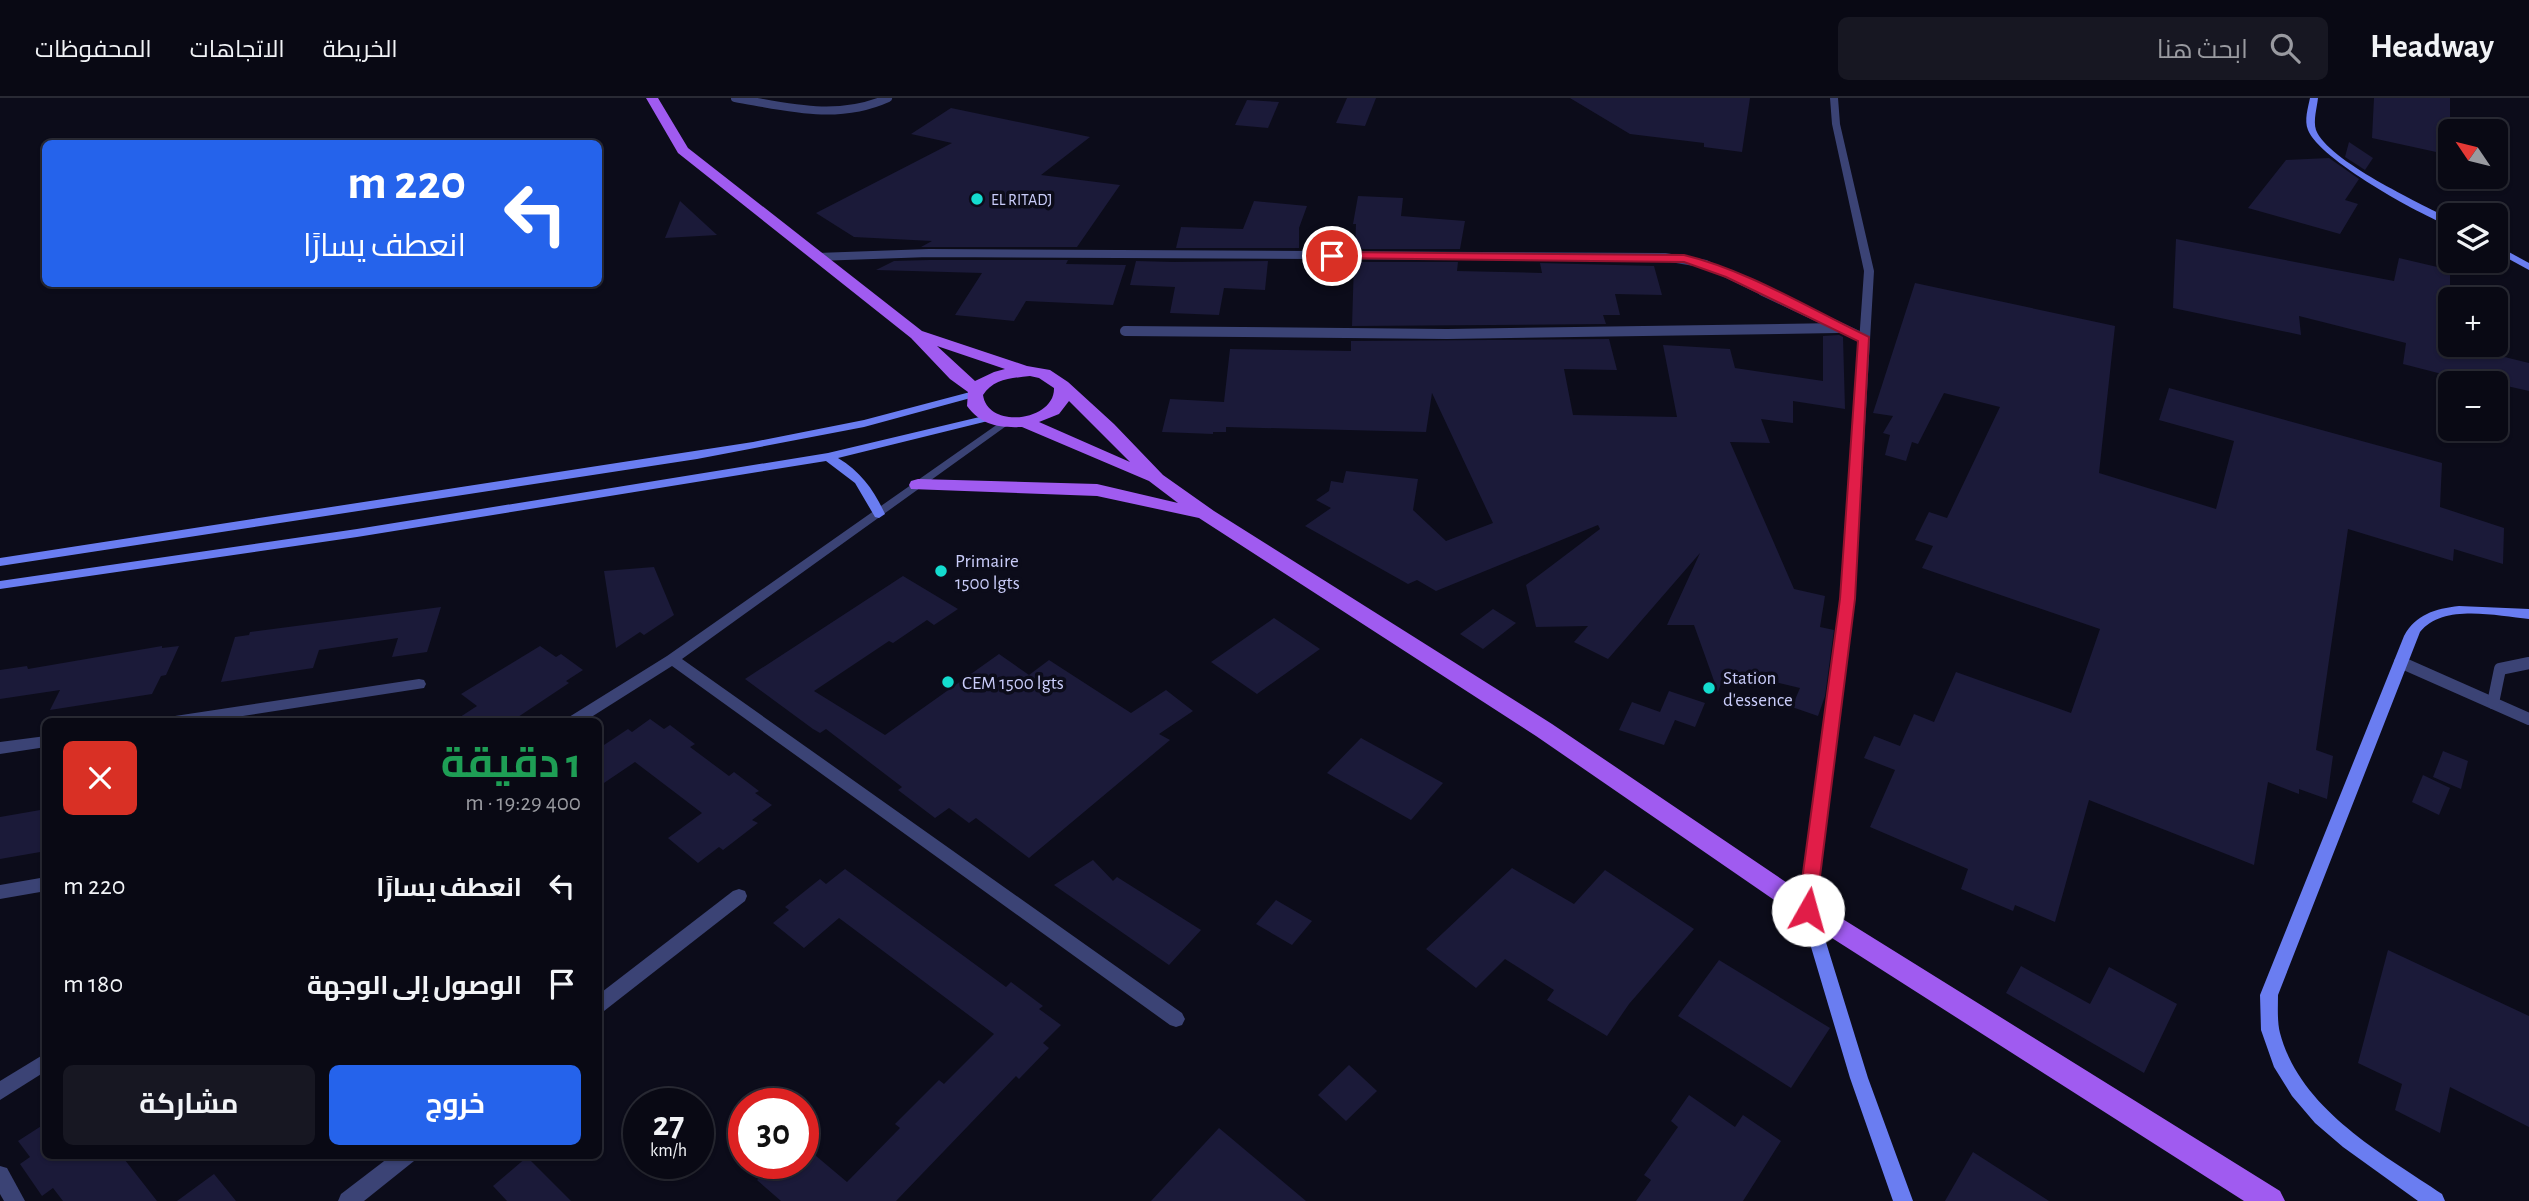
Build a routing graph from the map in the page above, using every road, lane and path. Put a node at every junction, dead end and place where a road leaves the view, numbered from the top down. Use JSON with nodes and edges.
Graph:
{"nodes":[{"id":1,"x":652,"y":98,"type":"edge"},
{"id":2,"x":735,"y":98,"type":"edge"},
{"id":3,"x":888,"y":98,"type":"edge"},
{"id":4,"x":1834,"y":98,"type":"edge"},
{"id":5,"x":2314,"y":98,"type":"edge"},
{"id":6,"x":2438,"y":216,"type":"edge"},
{"id":7,"x":2508,"y":255,"type":"edge"},
{"id":8,"x":817,"y":257,"type":"junction"},
{"id":9,"x":2529,"y":267,"type":"edge"},
{"id":10,"x":1841,"y":328,"type":"junction"},
{"id":11,"x":1125,"y":331,"type":"dead end"},
{"id":12,"x":917,"y":334,"type":"junction"},
{"id":13,"x":1865,"y":339,"type":"junction"},
{"id":14,"x":1030,"y":372,"type":"junction"},
{"id":15,"x":1062,"y":386,"type":"junction"},
{"id":16,"x":975,"y":392,"type":"junction"},
{"id":17,"x":996,"y":420,"type":"junction"},
{"id":18,"x":1024,"y":422,"type":"junction"},
{"id":19,"x":828,"y":457,"type":"junction"},
{"id":20,"x":1157,"y":479,"type":"junction"},
{"id":21,"x":918,"y":485,"type":"junction"},
{"id":22,"x":879,"y":514,"type":"junction"},
{"id":23,"x":1207,"y":515,"type":"junction"},
{"id":24,"x":0,"y":562,"type":"edge"},
{"id":25,"x":0,"y":585,"type":"edge"},
{"id":26,"x":2529,"y":614,"type":"edge"},
{"id":27,"x":671,"y":659,"type":"junction"},
{"id":28,"x":2400,"y":662,"type":"junction"},
{"id":29,"x":2529,"y":663,"type":"edge"},
{"id":30,"x":419,"y":684,"type":"dead end"},
{"id":31,"x":2493,"y":703,"type":"junction"},
{"id":32,"x":195,"y":718,"type":"edge"},
{"id":33,"x":579,"y":718,"type":"edge"},
{"id":34,"x":2529,"y":719,"type":"edge"},
{"id":35,"x":42,"y":742,"type":"edge"},
{"id":36,"x":0,"y":748,"type":"edge"},
{"id":37,"x":42,"y":885,"type":"edge"},
{"id":38,"x":0,"y":892,"type":"edge"},
{"id":39,"x":739,"y":896,"type":"dead end"},
{"id":40,"x":1808,"y":910,"type":"junction"},
{"id":41,"x":602,"y":1003,"type":"edge"},
{"id":42,"x":1176,"y":1019,"type":"dead end"},
{"id":43,"x":42,"y":1064,"type":"edge"},
{"id":44,"x":0,"y":1091,"type":"edge"},
{"id":45,"x":402,"y":1159,"type":"edge"},
{"id":46,"x":0,"y":1175,"type":"edge"},
{"id":47,"x":15,"y":1201,"type":"edge"},
{"id":48,"x":348,"y":1201,"type":"edge"},
{"id":49,"x":1903,"y":1201,"type":"edge"},
{"id":50,"x":2270,"y":1201,"type":"edge"},
{"id":51,"x":2435,"y":1201,"type":"edge"}],
"edges":[{"from":1,"to":8,"type":"main road"},
{"from":2,"to":3,"type":"lane"},
{"from":4,"to":13,"type":"street"},
{"from":5,"to":6,"type":"street"},
{"from":7,"to":9,"type":"street"},
{"from":8,"to":10,"type":"lane"},
{"from":8,"to":12,"type":"main road"},
{"from":10,"to":11,"type":"lane"},
{"from":10,"to":13,"type":"lane"},
{"from":12,"to":14,"type":"main road"},
{"from":12,"to":16,"type":"main road"},
{"from":13,"to":40,"type":"street"},
{"from":14,"to":15,"type":"main road"},
{"from":14,"to":16,"type":"main road"},
{"from":15,"to":18,"type":"main road"},
{"from":15,"to":20,"type":"main road"},
{"from":16,"to":17,"type":"main road"},
{"from":16,"to":24,"type":"street"},
{"from":17,"to":18,"type":"main road"},
{"from":17,"to":19,"type":"street"},
{"from":17,"to":21,"type":"street"},
{"from":18,"to":20,"type":"main road"},
{"from":19,"to":22,"type":"street"},
{"from":19,"to":25,"type":"street"},
{"from":20,"to":23,"type":"main road"},
{"from":21,"to":22,"type":"street"},
{"from":21,"to":23,"type":"main road"},
{"from":22,"to":27,"type":"street"},
{"from":23,"to":40,"type":"main road"},
{"from":26,"to":28,"type":"street"},
{"from":27,"to":33,"type":"street"},
{"from":27,"to":42,"type":"street"},
{"from":28,"to":31,"type":"lane"},
{"from":28,"to":51,"type":"street"},
{"from":29,"to":31,"type":"lane"},
{"from":30,"to":32,"type":"street"},
{"from":31,"to":34,"type":"lane"},
{"from":35,"to":36,"type":"street"},
{"from":37,"to":38,"type":"street"},
{"from":39,"to":41,"type":"street"},
{"from":40,"to":49,"type":"street"},
{"from":40,"to":50,"type":"main road"},
{"from":43,"to":44,"type":"street"},
{"from":45,"to":48,"type":"street"},
{"from":46,"to":47,"type":"street"}]}
